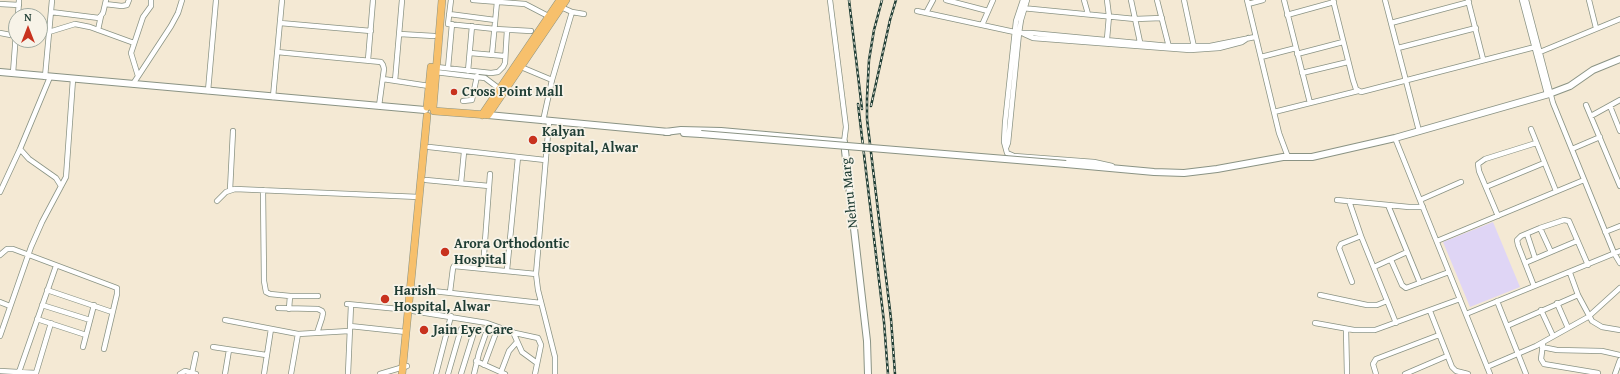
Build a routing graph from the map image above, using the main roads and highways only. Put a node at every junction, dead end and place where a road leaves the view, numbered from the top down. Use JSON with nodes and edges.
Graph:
{"nodes":[{"id":1,"x":438,"y":0,"type":"edge"},
{"id":2,"x":442,"y":0,"type":"edge"},
{"id":3,"x":566,"y":0,"type":"edge"},
{"id":4,"x":561,"y":3,"type":"edge"},
{"id":5,"x":551,"y":18,"type":"junction"},
{"id":6,"x":502,"y":91,"type":"junction"},
{"id":7,"x":430,"y":111,"type":"junction"},
{"id":8,"x":411,"y":310,"type":"junction"},
{"id":9,"x":404,"y":369,"type":"edge"},
{"id":10,"x":407,"y":374,"type":"edge"}],
"edges":[{"from":1,"to":7,"type":"main road"},
{"from":2,"to":7,"type":"main road"},
{"from":3,"to":4,"type":"main road"},
{"from":4,"to":5,"type":"main road"},
{"from":5,"to":6,"type":"main road"},
{"from":5,"to":6,"type":"main road"},
{"from":6,"to":7,"type":"main road"},
{"from":7,"to":8,"type":"main road"},
{"from":7,"to":8,"type":"main road"},
{"from":8,"to":9,"type":"main road"},
{"from":8,"to":9,"type":"main road"},
{"from":9,"to":10,"type":"main road"}]}
